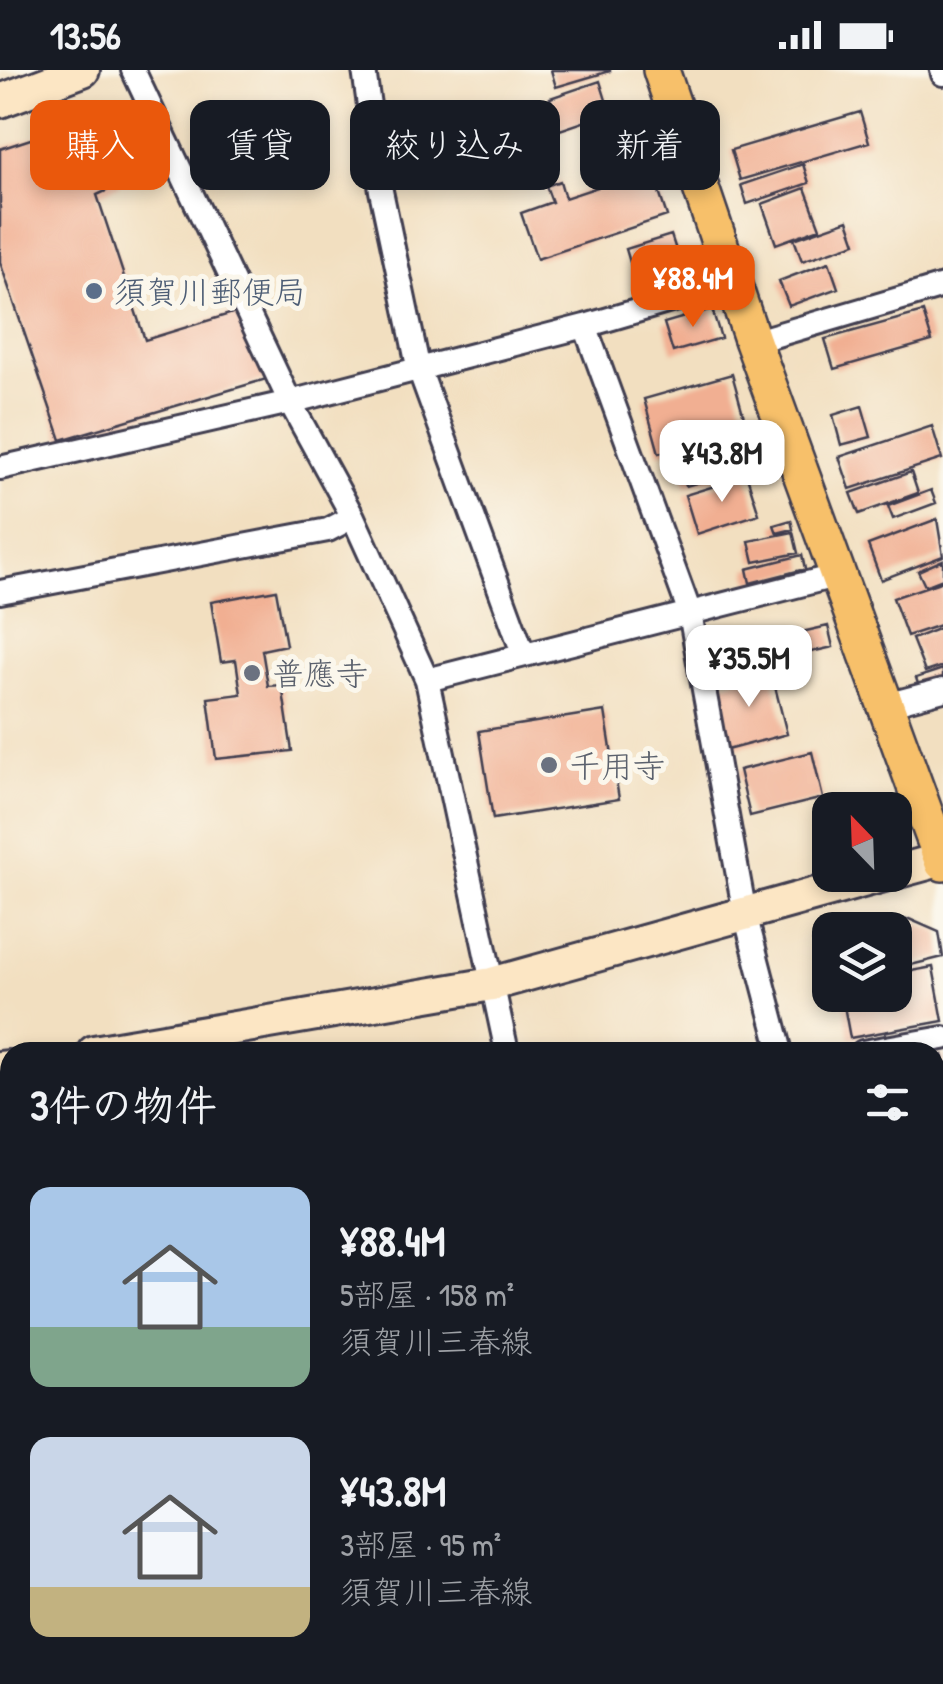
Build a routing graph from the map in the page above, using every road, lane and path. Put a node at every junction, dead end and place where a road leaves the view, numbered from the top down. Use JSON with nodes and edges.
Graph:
{"nodes":[{"id":1,"x":84,"y":70,"type":"edge"},
{"id":2,"x":132,"y":70,"type":"edge"},
{"id":3,"x":364,"y":70,"type":"edge"},
{"id":4,"x":661,"y":70,"type":"edge"},
{"id":5,"x":0,"y":102,"type":"edge"},
{"id":6,"x":732,"y":282,"type":"junction"},
{"id":7,"x":943,"y":286,"type":"edge"},
{"id":8,"x":585,"y":326,"type":"junction"},
{"id":9,"x":752,"y":342,"type":"junction"},
{"id":10,"x":418,"y":366,"type":"junction"},
{"id":11,"x":290,"y":402,"type":"junction"},
{"id":12,"x":0,"y":468,"type":"edge"},
{"id":13,"x":353,"y":517,"type":"junction"},
{"id":14,"x":839,"y":575,"type":"junction"},
{"id":15,"x":0,"y":592,"type":"edge"},
{"id":16,"x":690,"y":613,"type":"junction"},
{"id":17,"x":524,"y":653,"type":"junction"},
{"id":18,"x":427,"y":680,"type":"junction"},
{"id":19,"x":943,"y":690,"type":"edge"},
{"id":20,"x":886,"y":705,"type":"junction"},
{"id":21,"x":943,"y":860,"type":"edge"},
{"id":22,"x":912,"y":868,"type":"edge"},
{"id":23,"x":823,"y":892,"type":"edge"},
{"id":24,"x":745,"y":914,"type":"junction"},
{"id":25,"x":492,"y":984,"type":"junction"},
{"id":26,"x":153,"y":1042,"type":"edge"},
{"id":27,"x":505,"y":1042,"type":"edge"},
{"id":28,"x":779,"y":1042,"type":"edge"}],
"edges":[{"from":1,"to":5,"type":"street"},
{"from":2,"to":11,"type":"street"},
{"from":3,"to":10,"type":"street"},
{"from":4,"to":6,"type":"main road"},
{"from":6,"to":8,"type":"street"},
{"from":6,"to":9,"type":"main road"},
{"from":7,"to":9,"type":"street"},
{"from":8,"to":10,"type":"street"},
{"from":8,"to":16,"type":"street"},
{"from":9,"to":14,"type":"main road"},
{"from":10,"to":11,"type":"street"},
{"from":10,"to":17,"type":"street"},
{"from":11,"to":12,"type":"street"},
{"from":11,"to":13,"type":"street"},
{"from":13,"to":15,"type":"street"},
{"from":13,"to":18,"type":"street"},
{"from":14,"to":16,"type":"street"},
{"from":14,"to":20,"type":"main road"},
{"from":16,"to":17,"type":"street"},
{"from":16,"to":24,"type":"street"},
{"from":17,"to":18,"type":"street"},
{"from":18,"to":25,"type":"street"},
{"from":19,"to":20,"type":"street"},
{"from":20,"to":21,"type":"main road"},
{"from":21,"to":22,"type":"street"},
{"from":23,"to":24,"type":"street"},
{"from":24,"to":25,"type":"street"},
{"from":24,"to":28,"type":"street"},
{"from":25,"to":26,"type":"street"},
{"from":25,"to":27,"type":"street"}]}
